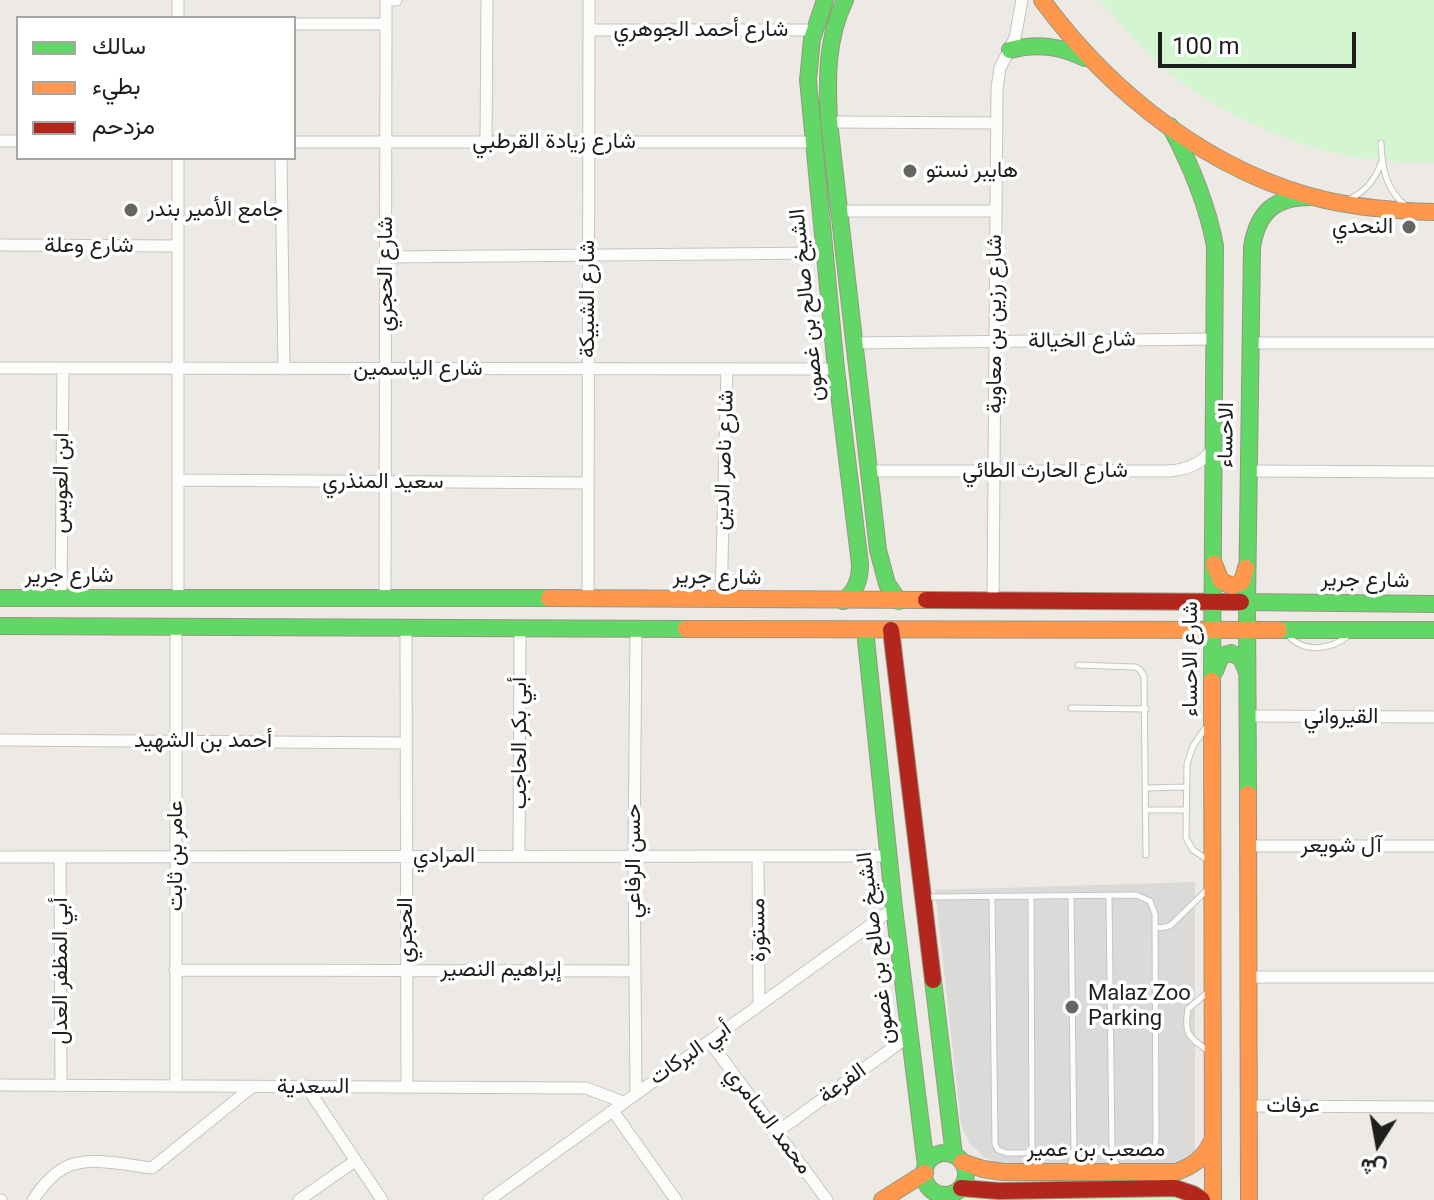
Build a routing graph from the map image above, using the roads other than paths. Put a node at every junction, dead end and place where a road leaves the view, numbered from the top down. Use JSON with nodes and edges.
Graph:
{"nodes":[{"id":1,"x":386,"y":0,"type":"edge"},
{"id":2,"x":396,"y":0,"type":"edge"},
{"id":3,"x":487,"y":0,"type":"edge"},
{"id":4,"x":589,"y":0,"type":"edge"},
{"id":5,"x":825,"y":0,"type":"edge"},
{"id":6,"x":845,"y":0,"type":"edge"},
{"id":7,"x":1022,"y":0,"type":"edge"},
{"id":8,"x":1042,"y":0,"type":"edge"},
{"id":9,"x":296,"y":24,"type":"edge"},
{"id":10,"x":386,"y":24,"type":"junction"},
{"id":11,"x":589,"y":30,"type":"junction"},
{"id":12,"x":814,"y":30,"type":"junction"},
{"id":13,"x":1010,"y":50,"type":"junction"},
{"id":14,"x":1091,"y":61,"type":"junction"},
{"id":15,"x":829,"y":122,"type":"junction"},
{"id":16,"x":997,"y":123,"type":"junction"},
{"id":17,"x":1170,"y":126,"type":"junction"},
{"id":18,"x":296,"y":142,"type":"edge"},
{"id":19,"x":386,"y":142,"type":"junction"},
{"id":20,"x":486,"y":142,"type":"junction"},
{"id":21,"x":589,"y":142,"type":"junction"},
{"id":22,"x":813,"y":142,"type":"junction"},
{"id":23,"x":1381,"y":143,"type":"dead end"},
{"id":24,"x":178,"y":160,"type":"edge"},
{"id":25,"x":281,"y":160,"type":"edge"},
{"id":26,"x":1382,"y":162,"type":"junction"},
{"id":27,"x":1311,"y":197,"type":"junction"},
{"id":28,"x":1336,"y":203,"type":"junction"},
{"id":29,"x":839,"y":211,"type":"junction"},
{"id":30,"x":996,"y":211,"type":"junction"},
{"id":31,"x":1414,"y":212,"type":"junction"},
{"id":32,"x":1434,"y":212,"type":"edge"},
{"id":33,"x":0,"y":245,"type":"edge"},
{"id":34,"x":178,"y":246,"type":"junction"},
{"id":35,"x":824,"y":253,"type":"junction"},
{"id":36,"x":588,"y":255,"type":"junction"},
{"id":37,"x":386,"y":257,"type":"junction"},
{"id":38,"x":1214,"y":339,"type":"junction"},
{"id":39,"x":995,"y":342,"type":"junction"},
{"id":40,"x":853,"y":343,"type":"junction"},
{"id":41,"x":1251,"y":343,"type":"junction"},
{"id":42,"x":1434,"y":343,"type":"edge"},
{"id":43,"x":0,"y":368,"type":"edge"},
{"id":44,"x":63,"y":369,"type":"junction"},
{"id":45,"x":178,"y":369,"type":"junction"},
{"id":46,"x":284,"y":369,"type":"junction"},
{"id":47,"x":386,"y":369,"type":"junction"},
{"id":48,"x":588,"y":369,"type":"junction"},
{"id":49,"x":727,"y":369,"type":"junction"},
{"id":50,"x":836,"y":369,"type":"junction"},
{"id":51,"x":1213,"y":448,"type":"junction"},
{"id":52,"x":869,"y":471,"type":"junction"},
{"id":53,"x":994,"y":471,"type":"junction"},
{"id":54,"x":1249,"y":471,"type":"junction"},
{"id":55,"x":1434,"y":472,"type":"edge"},
{"id":56,"x":178,"y":480,"type":"junction"},
{"id":57,"x":386,"y":482,"type":"junction"},
{"id":58,"x":588,"y":483,"type":"junction"},
{"id":59,"x":877,"y":536,"type":"junction"},
{"id":60,"x":857,"y":537,"type":"junction"},
{"id":61,"x":1213,"y":558,"type":"junction"},
{"id":62,"x":1248,"y":560,"type":"junction"},
{"id":63,"x":880,"y":562,"type":"junction"},
{"id":64,"x":860,"y":564,"type":"junction"},
{"id":65,"x":385,"y":597,"type":"junction"},
{"id":66,"x":0,"y":598,"type":"edge"},
{"id":67,"x":61,"y":598,"type":"junction"},
{"id":68,"x":178,"y":598,"type":"junction"},
{"id":69,"x":588,"y":599,"type":"junction"},
{"id":70,"x":721,"y":600,"type":"junction"},
{"id":71,"x":993,"y":600,"type":"junction"},
{"id":72,"x":843,"y":601,"type":"junction"},
{"id":73,"x":899,"y":601,"type":"junction"},
{"id":74,"x":1180,"y":601,"type":"junction"},
{"id":75,"x":1212,"y":601,"type":"junction"},
{"id":76,"x":1247,"y":602,"type":"junction"},
{"id":77,"x":1283,"y":602,"type":"junction"},
{"id":78,"x":1434,"y":604,"type":"edge"},
{"id":79,"x":0,"y":626,"type":"edge"},
{"id":80,"x":176,"y":627,"type":"junction"},
{"id":81,"x":406,"y":628,"type":"junction"},
{"id":82,"x":520,"y":629,"type":"junction"},
{"id":83,"x":636,"y":629,"type":"junction"},
{"id":84,"x":865,"y":630,"type":"junction"},
{"id":85,"x":891,"y":630,"type":"junction"},
{"id":86,"x":1248,"y":630,"type":"junction"},
{"id":87,"x":1283,"y":630,"type":"junction"},
{"id":88,"x":1434,"y":630,"type":"edge"},
{"id":89,"x":1181,"y":631,"type":"junction"},
{"id":90,"x":1213,"y":631,"type":"junction"},
{"id":91,"x":1078,"y":665,"type":"dead end"},
{"id":92,"x":1248,"y":673,"type":"junction"},
{"id":93,"x":1214,"y":674,"type":"junction"},
{"id":94,"x":1071,"y":708,"type":"dead end"},
{"id":95,"x":1146,"y":709,"type":"junction"},
{"id":96,"x":1248,"y":716,"type":"junction"},
{"id":97,"x":1434,"y":717,"type":"edge"},
{"id":98,"x":1213,"y":719,"type":"junction"},
{"id":99,"x":0,"y":740,"type":"edge"},
{"id":100,"x":177,"y":740,"type":"junction"},
{"id":101,"x":406,"y":743,"type":"junction"},
{"id":102,"x":1187,"y":787,"type":"junction"},
{"id":103,"x":1146,"y":788,"type":"junction"},
{"id":104,"x":1146,"y":810,"type":"junction"},
{"id":105,"x":1187,"y":810,"type":"junction"},
{"id":106,"x":914,"y":826,"type":"junction"},
{"id":107,"x":886,"y":829,"type":"junction"},
{"id":108,"x":1248,"y":846,"type":"junction"},
{"id":109,"x":1434,"y":846,"type":"edge"},
{"id":110,"x":918,"y":853,"type":"junction"},
{"id":111,"x":1146,"y":855,"type":"dead end"},
{"id":112,"x":176,"y":856,"type":"junction"},
{"id":113,"x":406,"y":856,"type":"junction"},
{"id":114,"x":519,"y":856,"type":"junction"},
{"id":115,"x":758,"y":856,"type":"junction"},
{"id":116,"x":0,"y":857,"type":"edge"},
{"id":117,"x":60,"y":857,"type":"junction"},
{"id":118,"x":634,"y":857,"type":"junction"},
{"id":119,"x":889,"y":859,"type":"junction"},
{"id":120,"x":1213,"y":863,"type":"junction"},
{"id":121,"x":1213,"y":883,"type":"junction"},
{"id":122,"x":992,"y":896,"type":"junction"},
{"id":123,"x":1031,"y":896,"type":"junction"},
{"id":124,"x":1071,"y":896,"type":"junction"},
{"id":125,"x":1109,"y":896,"type":"junction"},
{"id":126,"x":923,"y":897,"type":"junction"},
{"id":127,"x":894,"y":908,"type":"junction"},
{"id":128,"x":1155,"y":928,"type":"junction"},
{"id":129,"x":175,"y":970,"type":"junction"},
{"id":130,"x":406,"y":970,"type":"junction"},
{"id":131,"x":634,"y":971,"type":"junction"},
{"id":132,"x":1248,"y":977,"type":"junction"},
{"id":133,"x":1434,"y":977,"type":"edge"},
{"id":134,"x":1213,"y":988,"type":"junction"},
{"id":135,"x":759,"y":1004,"type":"junction"},
{"id":136,"x":909,"y":1036,"type":"junction"},
{"id":137,"x":710,"y":1042,"type":"junction"},
{"id":138,"x":1213,"y":1054,"type":"junction"},
{"id":139,"x":0,"y":1085,"type":"edge"},
{"id":140,"x":61,"y":1086,"type":"junction"},
{"id":141,"x":176,"y":1086,"type":"junction"},
{"id":142,"x":252,"y":1086,"type":"junction"},
{"id":143,"x":306,"y":1086,"type":"junction"},
{"id":144,"x":407,"y":1087,"type":"junction"},
{"id":145,"x":636,"y":1093,"type":"junction"},
{"id":146,"x":623,"y":1102,"type":"junction"},
{"id":147,"x":1249,"y":1106,"type":"junction"},
{"id":148,"x":1434,"y":1107,"type":"edge"},
{"id":149,"x":613,"y":1111,"type":"junction"},
{"id":150,"x":777,"y":1132,"type":"junction"},
{"id":151,"x":1213,"y":1135,"type":"junction"},
{"id":152,"x":1032,"y":1153,"type":"junction"},
{"id":153,"x":1074,"y":1153,"type":"junction"},
{"id":154,"x":1112,"y":1153,"type":"junction"},
{"id":155,"x":958,"y":1158,"type":"junction"},
{"id":156,"x":355,"y":1161,"type":"junction"},
{"id":157,"x":925,"y":1170,"type":"junction"},
{"id":158,"x":1068,"y":1172,"type":"junction"},
{"id":159,"x":1121,"y":1172,"type":"junction"},
{"id":160,"x":1176,"y":1180,"type":"junction"},
{"id":161,"x":961,"y":1188,"type":"junction"},
{"id":162,"x":931,"y":1196,"type":"edge"},
{"id":163,"x":33,"y":1200,"type":"edge"},
{"id":164,"x":299,"y":1200,"type":"edge"},
{"id":165,"x":382,"y":1200,"type":"edge"},
{"id":166,"x":489,"y":1200,"type":"edge"},
{"id":167,"x":676,"y":1200,"type":"edge"},
{"id":168,"x":827,"y":1200,"type":"edge"},
{"id":169,"x":882,"y":1200,"type":"edge"},
{"id":170,"x":1202,"y":1200,"type":"edge"},
{"id":171,"x":1213,"y":1200,"type":"edge"},
{"id":172,"x":1249,"y":1200,"type":"edge"}],
"edges":[{"from":1,"to":2,"type":"street"},
{"from":1,"to":10,"type":"street","name":"شارع الحجري"},
{"from":3,"to":20,"type":"street"},
{"from":4,"to":11,"type":"street","name":"شارع الشبيكة"},
{"from":5,"to":12,"type":"main road","name":"الشيخ صالح بن غصون"},
{"from":6,"to":15,"type":"main road","name":"الشيخ صالح بن غصون"},
{"from":7,"to":13,"type":"street","name":"شارع رزين بن معاوية"},
{"from":8,"to":14,"type":"main road"},
{"from":9,"to":10,"type":"street"},
{"from":10,"to":19,"type":"street","name":"شارع الحجري"},
{"from":11,"to":12,"type":"street","name":"شارع أحمد الجوهري"},
{"from":11,"to":21,"type":"street","name":"شارع الشبيكة"},
{"from":12,"to":22,"type":"main road","name":"الشيخ صالح بن غصون"},
{"from":13,"to":14,"type":"main road"},
{"from":13,"to":16,"type":"street","name":"شارع رزين بن معاوية"},
{"from":14,"to":17,"type":"main road"},
{"from":15,"to":16,"type":"street"},
{"from":15,"to":29,"type":"main road","name":"الشيخ صالح بن غصون"},
{"from":16,"to":30,"type":"street","name":"شارع رزين بن معاوية"},
{"from":17,"to":27,"type":"main road"},
{"from":17,"to":38,"type":"main road","name":"شارع الاحساء"},
{"from":18,"to":19,"type":"street","name":"شارع زيادة القرطبي"},
{"from":19,"to":20,"type":"street","name":"شارع زيادة القرطبي"},
{"from":19,"to":37,"type":"street","name":"شارع الحجري"},
{"from":20,"to":21,"type":"street","name":"شارع زيادة القرطبي"},
{"from":21,"to":22,"type":"street","name":"شارع زيادة القرطبي"},
{"from":21,"to":36,"type":"street","name":"شارع الشبيكة"},
{"from":22,"to":35,"type":"main road","name":"الشيخ صالح بن غصون"},
{"from":23,"to":26,"type":"lane"},
{"from":24,"to":34,"type":"street"},
{"from":25,"to":46,"type":"street"},
{"from":26,"to":28,"type":"lane"},
{"from":26,"to":31,"type":"lane"},
{"from":27,"to":28,"type":"main road"},
{"from":27,"to":41,"type":"main road","name":"الاحساء"},
{"from":28,"to":31,"type":"main road"},
{"from":29,"to":30,"type":"street"},
{"from":29,"to":40,"type":"main road","name":"الشيخ صالح بن غصون"},
{"from":30,"to":39,"type":"street","name":"شارع رزين بن معاوية"},
{"from":31,"to":32,"type":"main road"},
{"from":33,"to":34,"type":"street","name":"شارع وعلة"},
{"from":34,"to":45,"type":"street"},
{"from":35,"to":36,"type":"street"},
{"from":35,"to":50,"type":"main road","name":"الشيخ صالح بن غصون"},
{"from":36,"to":37,"type":"street"},
{"from":36,"to":48,"type":"street","name":"شارع الشبيكة"},
{"from":37,"to":47,"type":"street","name":"شارع الحجري"},
{"from":38,"to":39,"type":"street","name":"شارع الخيالة"},
{"from":38,"to":51,"type":"main road","name":"شارع الاحساء"},
{"from":39,"to":40,"type":"street","name":"شارع الخيالة"},
{"from":39,"to":53,"type":"street","name":"شارع رزين بن معاوية"},
{"from":40,"to":52,"type":"main road","name":"الشيخ صالح بن غصون"},
{"from":41,"to":42,"type":"street"},
{"from":41,"to":54,"type":"main road","name":"الاحساء"},
{"from":43,"to":44,"type":"street","name":"شارع الياسمين"},
{"from":44,"to":45,"type":"street","name":"شارع الياسمين"},
{"from":44,"to":67,"type":"street","name":"ابن العويس"},
{"from":45,"to":46,"type":"street","name":"شارع الياسمين"},
{"from":45,"to":56,"type":"street"},
{"from":46,"to":47,"type":"street","name":"شارع الياسمين"},
{"from":47,"to":48,"type":"street","name":"شارع الياسمين"},
{"from":47,"to":57,"type":"street","name":"شارع الحجري"},
{"from":48,"to":49,"type":"street","name":"شارع الياسمين"},
{"from":48,"to":58,"type":"street","name":"شارع الشبيكة"},
{"from":49,"to":50,"type":"street","name":"شارع الياسمين"},
{"from":49,"to":70,"type":"street","name":"شارع ناصر الدين"},
{"from":50,"to":60,"type":"main road","name":"الشيخ صالح بن غصون"},
{"from":51,"to":53,"type":"street","name":"شارع الحارث الطائي"},
{"from":51,"to":61,"type":"main road","name":"شارع الاحساء"},
{"from":52,"to":53,"type":"street","name":"شارع الحارث الطائي"},
{"from":52,"to":59,"type":"main road","name":"الشيخ صالح بن غصون"},
{"from":53,"to":71,"type":"street","name":"شارع رزين بن معاوية"},
{"from":54,"to":55,"type":"street"},
{"from":54,"to":62,"type":"main road","name":"الاحساء"},
{"from":56,"to":57,"type":"street","name":"سعيد المنذري"},
{"from":56,"to":68,"type":"street"},
{"from":57,"to":58,"type":"street","name":"سعيد المنذري"},
{"from":57,"to":65,"type":"street","name":"شارع الحجري"},
{"from":58,"to":69,"type":"street","name":"شارع الشبيكة"},
{"from":59,"to":60,"type":"main road"},
{"from":59,"to":63,"type":"main road","name":"الشيخ صالح بن غصون"},
{"from":60,"to":64,"type":"main road","name":"الشيخ صالح بن غصون"},
{"from":61,"to":62,"type":"main road"},
{"from":61,"to":75,"type":"main road","name":"شارع الاحساء"},
{"from":62,"to":76,"type":"main road","name":"الاحساء"},
{"from":63,"to":64,"type":"main road"},
{"from":63,"to":73,"type":"main road","name":"الشيخ صالح بن غصون"},
{"from":64,"to":72,"type":"main road","name":"الشيخ صالح بن غصون"},
{"from":65,"to":68,"type":"main road","name":"شارع جرير"},
{"from":65,"to":69,"type":"main road","name":"شارع جرير"},
{"from":66,"to":67,"type":"main road","name":"شارع جرير"},
{"from":67,"to":68,"type":"main road","name":"شارع جرير"},
{"from":69,"to":70,"type":"main road","name":"شارع جرير"},
{"from":70,"to":72,"type":"main road","name":"شارع جرير"},
{"from":71,"to":73,"type":"main road","name":"شارع جرير"},
{"from":71,"to":74,"type":"main road","name":"شارع جرير"},
{"from":72,"to":73,"type":"main road","name":"شارع جرير"},
{"from":74,"to":75,"type":"main road","name":"شارع جرير"},
{"from":74,"to":89,"type":"main road"},
{"from":75,"to":76,"type":"main road","name":"شارع جرير"},
{"from":75,"to":90,"type":"main road","name":"شارع الاحساء"},
{"from":76,"to":77,"type":"main road","name":"شارع جرير"},
{"from":76,"to":86,"type":"main road"},
{"from":77,"to":78,"type":"main road","name":"شارع جرير"},
{"from":77,"to":87,"type":"main road"},
{"from":79,"to":80,"type":"main road"},
{"from":80,"to":81,"type":"main road"},
{"from":80,"to":100,"type":"street","name":"عامر بن ثابت"},
{"from":81,"to":82,"type":"main road"},
{"from":81,"to":101,"type":"street","name":"الحجري"},
{"from":82,"to":83,"type":"main road"},
{"from":82,"to":114,"type":"street","name":"أبي بكر الحاجب"},
{"from":83,"to":84,"type":"main road"},
{"from":83,"to":118,"type":"street","name":"حسن الرفاعي"},
{"from":84,"to":85,"type":"main road"},
{"from":84,"to":107,"type":"main road","name":"الشيخ صالح بن غصون"},
{"from":85,"to":89,"type":"main road"},
{"from":85,"to":106,"type":"main road"},
{"from":86,"to":87,"type":"main road"},
{"from":86,"to":90,"type":"main road"},
{"from":86,"to":92,"type":"main road"},
{"from":87,"to":88,"type":"main road"},
{"from":89,"to":90,"type":"main road"},
{"from":90,"to":93,"type":"main road","name":"شارع الاحساء"},
{"from":91,"to":95,"type":"lane"},
{"from":92,"to":93,"type":"main road"},
{"from":92,"to":96,"type":"main road"},
{"from":93,"to":98,"type":"main road","name":"شارع الاحساء"},
{"from":94,"to":95,"type":"lane"},
{"from":95,"to":103,"type":"lane"},
{"from":96,"to":97,"type":"street","name":"القيرواني"},
{"from":96,"to":108,"type":"main road"},
{"from":98,"to":102,"type":"lane"},
{"from":98,"to":120,"type":"main road","name":"شارع الاحساء"},
{"from":99,"to":100,"type":"street","name":"أحمد بن الشهيد"},
{"from":100,"to":101,"type":"street","name":"أحمد بن الشهيد"},
{"from":100,"to":112,"type":"street","name":"عامر بن ثابت"},
{"from":101,"to":113,"type":"street","name":"الحجري"},
{"from":102,"to":103,"type":"lane"},
{"from":102,"to":105,"type":"lane"},
{"from":103,"to":104,"type":"lane"},
{"from":104,"to":105,"type":"lane"},
{"from":104,"to":111,"type":"lane"},
{"from":105,"to":120,"type":"lane"},
{"from":106,"to":107,"type":"main road"},
{"from":106,"to":110,"type":"main road"},
{"from":107,"to":119,"type":"main road","name":"الشيخ صالح بن غصون"},
{"from":108,"to":109,"type":"street","name":"آل شويعر"},
{"from":108,"to":132,"type":"main road"},
{"from":110,"to":119,"type":"main road"},
{"from":110,"to":126,"type":"main road"},
{"from":112,"to":113,"type":"street","name":"المرادي"},
{"from":112,"to":117,"type":"street","name":"المرادي"},
{"from":112,"to":129,"type":"street","name":"عامر بن ثابت"},
{"from":113,"to":114,"type":"street","name":"المرادي"},
{"from":113,"to":130,"type":"street","name":"الحجري"},
{"from":114,"to":118,"type":"street","name":"المرادي"},
{"from":115,"to":118,"type":"street","name":"المرادي"},
{"from":115,"to":119,"type":"street","name":"المرادي"},
{"from":115,"to":135,"type":"street","name":"مستورة"},
{"from":116,"to":117,"type":"street","name":"المرادي"},
{"from":117,"to":140,"type":"street","name":"أبي المظفر العدل"},
{"from":118,"to":131,"type":"street","name":"حسن الرفاعي"},
{"from":119,"to":127,"type":"main road","name":"الشيخ صالح بن غصون"},
{"from":120,"to":121,"type":"main road","name":"شارع الاحساء"},
{"from":121,"to":128,"type":"lane"},
{"from":121,"to":134,"type":"main road","name":"شارع الاحساء"},
{"from":122,"to":123,"type":"lane"},
{"from":122,"to":126,"type":"lane"},
{"from":122,"to":152,"type":"lane"},
{"from":123,"to":124,"type":"lane"},
{"from":123,"to":152,"type":"lane"},
{"from":124,"to":125,"type":"lane"},
{"from":124,"to":153,"type":"lane"},
{"from":125,"to":128,"type":"lane"},
{"from":125,"to":154,"type":"lane"},
{"from":126,"to":155,"type":"main road"},
{"from":127,"to":135,"type":"street","name":"أبي البركات"},
{"from":127,"to":136,"type":"main road","name":"الشيخ صالح بن غصون"},
{"from":128,"to":154,"type":"lane"},
{"from":129,"to":130,"type":"street","name":"إبراهيم النصير"},
{"from":129,"to":141,"type":"street","name":"عامر بن ثابت"},
{"from":130,"to":131,"type":"street","name":"إبراهيم النصير"},
{"from":130,"to":144,"type":"street","name":"الحجري"},
{"from":131,"to":145,"type":"street","name":"حسن الرفاعي"},
{"from":132,"to":133,"type":"street"},
{"from":132,"to":147,"type":"main road"},
{"from":134,"to":138,"type":"main road","name":"شارع الاحساء"},
{"from":134,"to":138,"type":"lane"},
{"from":135,"to":137,"type":"street","name":"أبي البركات"},
{"from":136,"to":150,"type":"street","name":"الفرعة"},
{"from":136,"to":157,"type":"main road","name":"الشيخ صالح بن غصون"},
{"from":137,"to":145,"type":"street","name":"أبي البركات"},
{"from":137,"to":150,"type":"street","name":"محمد السامري"},
{"from":138,"to":151,"type":"main road","name":"شارع الاحساء"},
{"from":139,"to":140,"type":"street","name":"السعدية"},
{"from":140,"to":141,"type":"street","name":"السعدية"},
{"from":141,"to":142,"type":"street","name":"السعدية"},
{"from":142,"to":143,"type":"street","name":"السعدية"},
{"from":142,"to":163,"type":"street"},
{"from":143,"to":144,"type":"street","name":"السعدية"},
{"from":143,"to":156,"type":"street"},
{"from":144,"to":146,"type":"street","name":"السعدية"},
{"from":145,"to":146,"type":"street","name":"أبي البركات"},
{"from":146,"to":149,"type":"street","name":"أبي البركات"},
{"from":147,"to":148,"type":"street","name":"عرفات"},
{"from":147,"to":172,"type":"main road"},
{"from":149,"to":166,"type":"street","name":"أبي البركات"},
{"from":149,"to":167,"type":"street"},
{"from":150,"to":168,"type":"street","name":"محمد السامري"},
{"from":151,"to":160,"type":"main road","name":"مصعب بن عمير"},
{"from":151,"to":171,"type":"main road","name":"شارع الاحساء"},
{"from":152,"to":153,"type":"lane"},
{"from":153,"to":154,"type":"lane"},
{"from":153,"to":158,"type":"lane"},
{"from":154,"to":159,"type":"lane"},
{"from":155,"to":157,"type":"main road"},
{"from":155,"to":158,"type":"main road","name":"مصعب بن عمير"},
{"from":155,"to":161,"type":"main road"},
{"from":156,"to":164,"type":"street"},
{"from":156,"to":165,"type":"street"},
{"from":157,"to":162,"type":"main road","name":"مصعب بن عمير"},
{"from":157,"to":169,"type":"main road"},
{"from":158,"to":159,"type":"main road","name":"مصعب بن عمير"},
{"from":159,"to":160,"type":"main road","name":"مصعب بن عمير"},
{"from":160,"to":161,"type":"main road","name":"مصعب بن عمير"},
{"from":160,"to":170,"type":"main road","name":"مصعب بن عمير"},
{"from":161,"to":162,"type":"main road","name":"مصعب بن عمير"}]}
